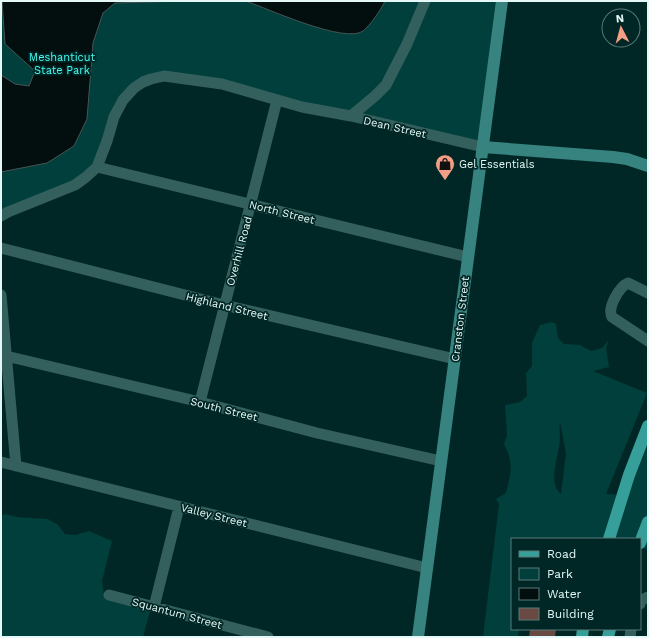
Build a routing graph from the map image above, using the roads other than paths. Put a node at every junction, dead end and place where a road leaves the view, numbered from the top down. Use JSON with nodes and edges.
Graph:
{"nodes":[{"id":1,"x":425,"y":1,"type":"edge"},
{"id":2,"x":502,"y":1,"type":"edge"},
{"id":3,"x":277,"y":100,"type":"junction"},
{"id":4,"x":351,"y":116,"type":"junction"},
{"id":5,"x":483,"y":147,"type":"junction"},
{"id":6,"x":648,"y":166,"type":"edge"},
{"id":7,"x":96,"y":167,"type":"junction"},
{"id":8,"x":252,"y":204,"type":"junction"},
{"id":9,"x":1,"y":216,"type":"edge"},
{"id":10,"x":1,"y":248,"type":"edge"},
{"id":11,"x":468,"y":257,"type":"junction"},
{"id":12,"x":648,"y":293,"type":"edge"},
{"id":13,"x":1,"y":295,"type":"edge"},
{"id":14,"x":224,"y":306,"type":"junction"},
{"id":15,"x":648,"y":341,"type":"edge"},
{"id":16,"x":6,"y":356,"type":"junction"},
{"id":17,"x":455,"y":359,"type":"junction"},
{"id":18,"x":200,"y":402,"type":"junction"},
{"id":19,"x":648,"y":426,"type":"edge"},
{"id":20,"x":441,"y":461,"type":"junction"},
{"id":21,"x":1,"y":462,"type":"edge"},
{"id":22,"x":16,"y":466,"type":"junction"},
{"id":23,"x":179,"y":506,"type":"junction"},
{"id":24,"x":648,"y":522,"type":"edge"},
{"id":25,"x":609,"y":538,"type":"edge"},
{"id":26,"x":641,"y":540,"type":"edge"},
{"id":27,"x":427,"y":568,"type":"junction"},
{"id":28,"x":109,"y":595,"type":"dead end"},
{"id":29,"x":154,"y":607,"type":"junction"},
{"id":30,"x":268,"y":637,"type":"edge"},
{"id":31,"x":418,"y":637,"type":"edge"}],
"edges":[{"from":1,"to":4,"type":"street"},
{"from":2,"to":5,"type":"street","name":"Cranston Street"},
{"from":3,"to":4,"type":"street","name":"Dean Street"},
{"from":3,"to":7,"type":"street","name":"Dean Street"},
{"from":3,"to":8,"type":"street","name":"Overhill Road"},
{"from":4,"to":5,"type":"street","name":"Dean Street"},
{"from":5,"to":6,"type":"street","name":"Dean Street"},
{"from":5,"to":11,"type":"street","name":"Cranston Street"},
{"from":7,"to":8,"type":"street","name":"North Street"},
{"from":7,"to":9,"type":"street"},
{"from":8,"to":11,"type":"street","name":"North Street"},
{"from":8,"to":14,"type":"street","name":"Overhill Road"},
{"from":10,"to":14,"type":"street","name":"Highland Street"},
{"from":11,"to":17,"type":"street","name":"Cranston Street"},
{"from":12,"to":15,"type":"street"},
{"from":13,"to":16,"type":"street"},
{"from":14,"to":17,"type":"street","name":"Highland Street"},
{"from":14,"to":18,"type":"street","name":"Overhill Road"},
{"from":16,"to":18,"type":"street","name":"South Street"},
{"from":16,"to":22,"type":"street"},
{"from":17,"to":20,"type":"street","name":"Cranston Street"},
{"from":18,"to":20,"type":"street","name":"South Street"},
{"from":19,"to":25,"type":"main road"},
{"from":20,"to":27,"type":"street","name":"Cranston Street"},
{"from":21,"to":22,"type":"street","name":"Valley Street"},
{"from":22,"to":23,"type":"street","name":"Valley Street"},
{"from":23,"to":27,"type":"street","name":"Valley Street"},
{"from":23,"to":29,"type":"street"},
{"from":24,"to":26,"type":"main road"},
{"from":27,"to":31,"type":"street","name":"Cranston Street"},
{"from":28,"to":29,"type":"street","name":"Squantum Street"},
{"from":29,"to":30,"type":"street","name":"Squantum Street"}]}
